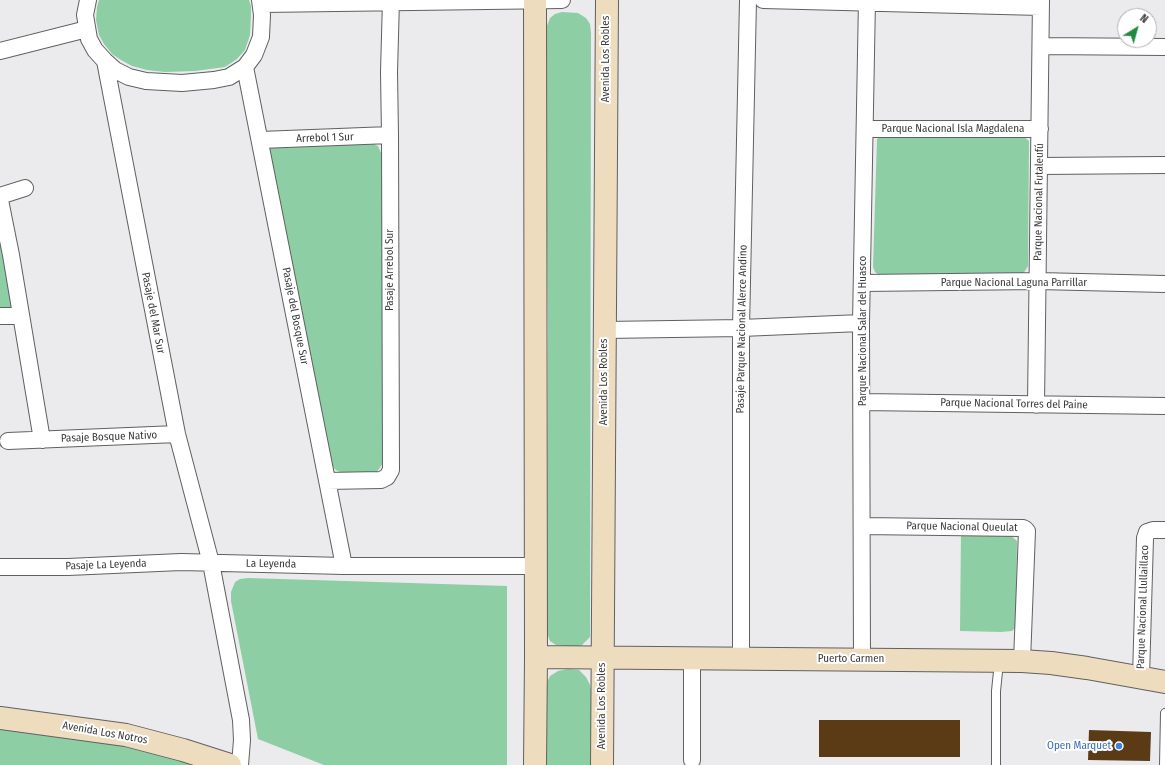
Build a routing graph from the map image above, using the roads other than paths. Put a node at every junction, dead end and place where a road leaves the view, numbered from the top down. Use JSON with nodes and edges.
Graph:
{"nodes":[{"id":1,"x":88,"y":0,"type":"edge"},
{"id":2,"x":535,"y":0,"type":"edge"},
{"id":3,"x":562,"y":0,"type":"edge"},
{"id":4,"x":607,"y":0,"type":"edge"},
{"id":5,"x":748,"y":0,"type":"edge"},
{"id":6,"x":763,"y":0,"type":"edge"},
{"id":7,"x":391,"y":1,"type":"edge"},
{"id":8,"x":867,"y":1,"type":"edge"},
{"id":9,"x":261,"y":2,"type":"edge"},
{"id":10,"x":981,"y":2,"type":"edge"},
{"id":11,"x":1041,"y":3,"type":"edge"},
{"id":12,"x":87,"y":29,"type":"junction"},
{"id":13,"x":1041,"y":46,"type":"junction"},
{"id":14,"x":1165,"y":47,"type":"edge"},
{"id":15,"x":0,"y":51,"type":"edge"},
{"id":16,"x":105,"y":62,"type":"junction"},
{"id":17,"x":245,"y":67,"type":"junction"},
{"id":18,"x":866,"y":129,"type":"junction"},
{"id":19,"x":1040,"y":129,"type":"junction"},
{"id":20,"x":390,"y":135,"type":"junction"},
{"id":21,"x":260,"y":140,"type":"junction"},
{"id":22,"x":1039,"y":166,"type":"junction"},
{"id":23,"x":1165,"y":166,"type":"edge"},
{"id":24,"x":26,"y":188,"type":"dead end"},
{"id":25,"x":0,"y":196,"type":"edge"},
{"id":26,"x":0,"y":200,"type":"edge"},
{"id":27,"x":1038,"y":282,"type":"junction"},
{"id":28,"x":862,"y":283,"type":"junction"},
{"id":29,"x":1165,"y":284,"type":"edge"},
{"id":30,"x":0,"y":316,"type":"edge"},
{"id":31,"x":21,"y":316,"type":"junction"},
{"id":32,"x":861,"y":323,"type":"junction"},
{"id":33,"x":741,"y":328,"type":"junction"},
{"id":34,"x":604,"y":330,"type":"junction"},
{"id":35,"x":862,"y":402,"type":"junction"},
{"id":36,"x":1036,"y":405,"type":"junction"},
{"id":37,"x":1165,"y":406,"type":"edge"},
{"id":38,"x":177,"y":434,"type":"junction"},
{"id":39,"x":42,"y":440,"type":"junction"},
{"id":40,"x":8,"y":441,"type":"dead end"},
{"id":41,"x":327,"y":481,"type":"junction"},
{"id":42,"x":862,"y":526,"type":"junction"},
{"id":43,"x":1165,"y":530,"type":"edge"},
{"id":44,"x":211,"y":563,"type":"junction"},
{"id":45,"x":344,"y":566,"type":"junction"},
{"id":46,"x":535,"y":566,"type":"junction"},
{"id":47,"x":0,"y":567,"type":"edge"},
{"id":48,"x":536,"y":657,"type":"junction"},
{"id":49,"x":602,"y":657,"type":"junction"},
{"id":50,"x":692,"y":658,"type":"junction"},
{"id":51,"x":741,"y":658,"type":"junction"},
{"id":52,"x":862,"y":660,"type":"junction"},
{"id":53,"x":999,"y":661,"type":"junction"},
{"id":54,"x":1022,"y":661,"type":"junction"},
{"id":55,"x":1141,"y":677,"type":"junction"},
{"id":56,"x":1165,"y":682,"type":"edge"},
{"id":57,"x":1165,"y":713,"type":"edge"},
{"id":58,"x":0,"y":718,"type":"edge"},
{"id":59,"x":692,"y":760,"type":"dead end"},
{"id":60,"x":230,"y":765,"type":"edge"},
{"id":61,"x":240,"y":765,"type":"edge"},
{"id":62,"x":535,"y":765,"type":"edge"},
{"id":63,"x":602,"y":765,"type":"edge"},
{"id":64,"x":996,"y":765,"type":"edge"},
{"id":65,"x":1164,"y":765,"type":"edge"}],
"edges":[{"from":1,"to":12,"type":"street"},
{"from":2,"to":3,"type":"street"},
{"from":2,"to":7,"type":"street"},
{"from":2,"to":46,"type":"street"},
{"from":4,"to":34,"type":"street","name":"Avenida Los Robles"},
{"from":5,"to":33,"type":"street","name":"Pasaje Parque Nacional Alerce Andino"},
{"from":6,"to":8,"type":"street"},
{"from":7,"to":9,"type":"street"},
{"from":7,"to":20,"type":"street","name":"Pasaje Arrebol Sur"},
{"from":8,"to":10,"type":"street"},
{"from":8,"to":18,"type":"street","name":"Parque Nacional Salar del Huasco"},
{"from":9,"to":17,"type":"street"},
{"from":10,"to":11,"type":"street"},
{"from":11,"to":13,"type":"street","name":"Parque Nacional Futaleufú"},
{"from":12,"to":15,"type":"street"},
{"from":12,"to":16,"type":"street"},
{"from":13,"to":14,"type":"street"},
{"from":13,"to":19,"type":"street","name":"Parque Nacional Futaleufú"},
{"from":16,"to":17,"type":"street"},
{"from":16,"to":38,"type":"street","name":"Pasaje del Mar Sur"},
{"from":17,"to":21,"type":"street","name":"Pasaje del Bosque Sur"},
{"from":18,"to":19,"type":"street","name":"Parque Nacional Isla Magdalena"},
{"from":18,"to":28,"type":"street","name":"Parque Nacional Salar del Huasco"},
{"from":19,"to":22,"type":"street","name":"Parque Nacional Futaleufú"},
{"from":20,"to":21,"type":"street","name":"Arrebol 1 Sur"},
{"from":20,"to":41,"type":"street","name":"Pasaje Arrebol Sur"},
{"from":21,"to":41,"type":"street","name":"Pasaje del Bosque Sur"},
{"from":22,"to":23,"type":"street"},
{"from":22,"to":27,"type":"street","name":"Parque Nacional Futaleufú"},
{"from":24,"to":25,"type":"street"},
{"from":26,"to":31,"type":"street"},
{"from":27,"to":28,"type":"street","name":"Parque Nacional Laguna Parrillar"},
{"from":27,"to":29,"type":"street","name":"Parque Nacional Laguna Parrillar"},
{"from":27,"to":36,"type":"street","name":"Parque Nacional Futaleufú"},
{"from":28,"to":32,"type":"street","name":"Parque Nacional Salar del Huasco"},
{"from":30,"to":31,"type":"street"},
{"from":31,"to":39,"type":"street"},
{"from":32,"to":33,"type":"street"},
{"from":32,"to":35,"type":"street","name":"Parque Nacional Salar del Huasco"},
{"from":33,"to":34,"type":"street"},
{"from":33,"to":51,"type":"street","name":"Pasaje Parque Nacional Alerce Andino"},
{"from":34,"to":49,"type":"street","name":"Avenida Los Robles"},
{"from":35,"to":36,"type":"street","name":"Parque Nacional Torres del Paine"},
{"from":35,"to":42,"type":"street","name":"Parque Nacional Salar del Huasco"},
{"from":36,"to":37,"type":"street","name":"Parque Nacional Torres del Paine"},
{"from":38,"to":39,"type":"street","name":"Pasaje Bosque Nativo"},
{"from":38,"to":44,"type":"street","name":"Pasaje del Mar Sur"},
{"from":39,"to":40,"type":"street","name":"Pasaje Bosque Nativo"},
{"from":41,"to":45,"type":"street","name":"Pasaje del Bosque Sur"},
{"from":42,"to":52,"type":"street","name":"Parque Nacional Salar del Huasco"},
{"from":42,"to":54,"type":"street","name":"Parque Nacional Queulat"},
{"from":43,"to":55,"type":"street","name":"Parque Nacional Llullaillaco"},
{"from":44,"to":45,"type":"street","name":"La Leyenda"},
{"from":44,"to":47,"type":"street","name":"Pasaje La Leyenda"},
{"from":44,"to":61,"type":"street"},
{"from":45,"to":46,"type":"street","name":"La Leyenda"},
{"from":46,"to":48,"type":"street"},
{"from":48,"to":49,"type":"street","name":"Puerto Carmen"},
{"from":48,"to":62,"type":"street"},
{"from":49,"to":50,"type":"street","name":"Puerto Carmen"},
{"from":49,"to":63,"type":"street","name":"Avenida Los Robles"},
{"from":50,"to":51,"type":"street","name":"Puerto Carmen"},
{"from":50,"to":59,"type":"street"},
{"from":51,"to":52,"type":"street","name":"Puerto Carmen"},
{"from":52,"to":53,"type":"street","name":"Puerto Carmen"},
{"from":53,"to":54,"type":"street","name":"Puerto Carmen"},
{"from":53,"to":64,"type":"lane"},
{"from":54,"to":55,"type":"street","name":"Puerto Carmen"},
{"from":55,"to":56,"type":"street","name":"Puerto Carmen"},
{"from":57,"to":65,"type":"lane"},
{"from":58,"to":60,"type":"street","name":"Avenida Los Notros"}]}
